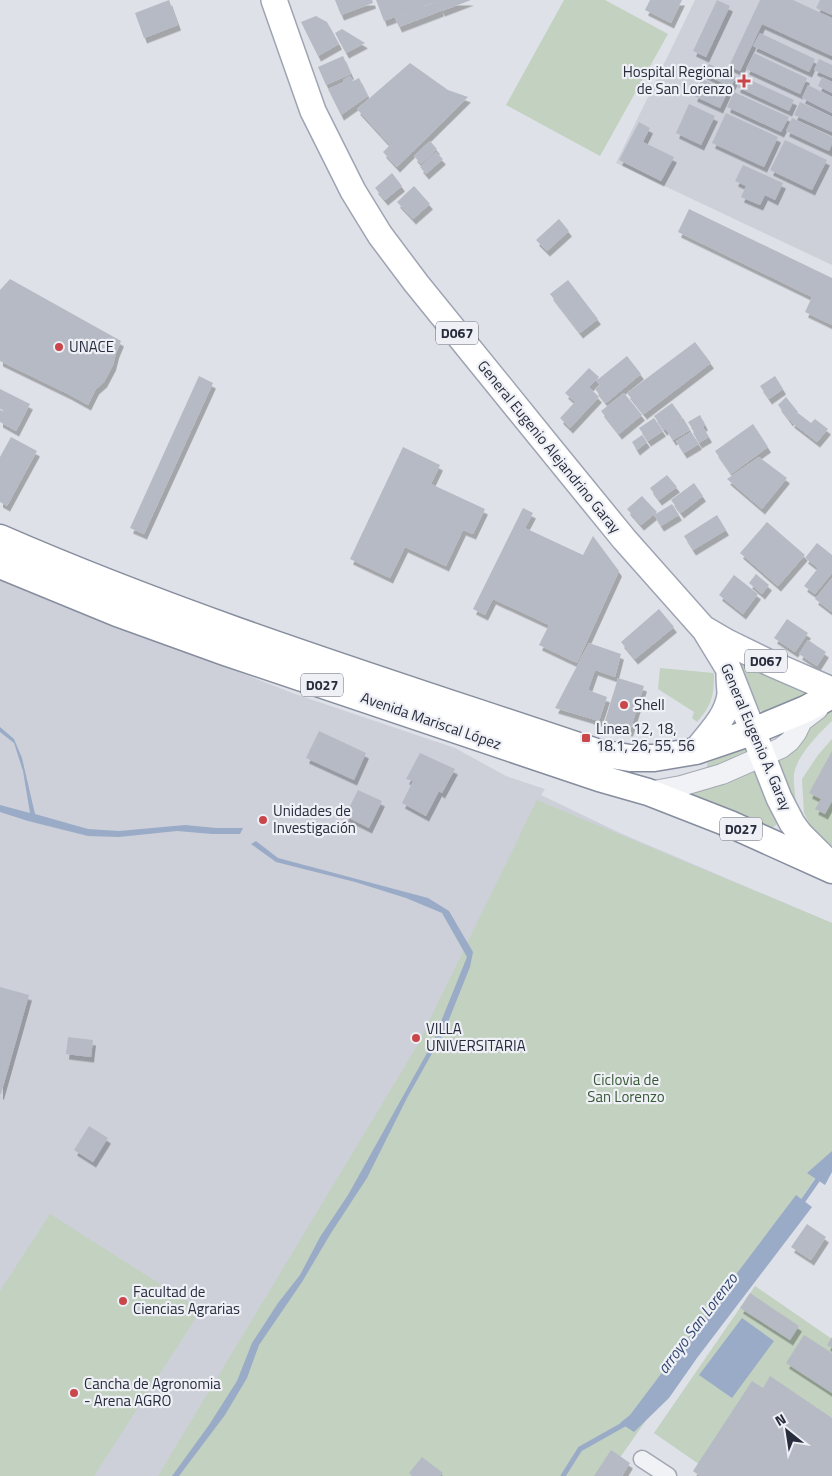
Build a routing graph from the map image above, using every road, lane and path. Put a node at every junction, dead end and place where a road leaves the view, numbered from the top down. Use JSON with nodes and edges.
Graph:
{"nodes":[{"id":1,"x":274,"y":0,"type":"edge"},
{"id":2,"x":0,"y":538,"type":"edge"},
{"id":3,"x":0,"y":565,"type":"edge"},
{"id":4,"x":703,"y":628,"type":"junction"},
{"id":5,"x":728,"y":668,"type":"junction"},
{"id":6,"x":832,"y":690,"type":"edge"},
{"id":7,"x":832,"y":697,"type":"edge"},
{"id":8,"x":754,"y":731,"type":"junction"},
{"id":9,"x":696,"y":752,"type":"junction"},
{"id":10,"x":763,"y":756,"type":"junction"},
{"id":11,"x":648,"y":792,"type":"junction"},
{"id":12,"x":832,"y":868,"type":"edge"},
{"id":13,"x":642,"y":1459,"type":"dead end"},
{"id":14,"x":668,"y":1476,"type":"edge"}],
"edges":[{"from":1,"to":4,"type":"main road","name":"General Eugenio Alejandrino Garay","number":"D067"},
{"from":2,"to":9,"type":"highway","name":"Avenida Mariscal López","number":"D027"},
{"from":3,"to":11,"type":"highway","name":"Avenida Mariscal López","number":"D027"},
{"from":4,"to":5,"type":"main road","name":"General Eugenio A. Garay","number":"D067"},
{"from":4,"to":6,"type":"main road","name":"General Eugenio Alejandrino Garay","number":"D067"},
{"from":5,"to":8,"type":"main road","name":"General Eugenio A. Garay","number":"D067"},
{"from":5,"to":9,"type":"main road"},
{"from":7,"to":8,"type":"highway","number":"D027"},
{"from":7,"to":10,"type":"street"},
{"from":8,"to":9,"type":"highway","name":"Avenida Mariscal López","number":"D027"},
{"from":8,"to":10,"type":"main road","name":"General Eugenio A. Garay","number":"D067"},
{"from":10,"to":11,"type":"street"},
{"from":10,"to":12,"type":"main road","name":"General Eugenio A. Garay","number":"D067"},
{"from":11,"to":12,"type":"highway","name":"Avenida Mariscal López","number":"D027"},
{"from":13,"to":14,"type":"street"}]}
